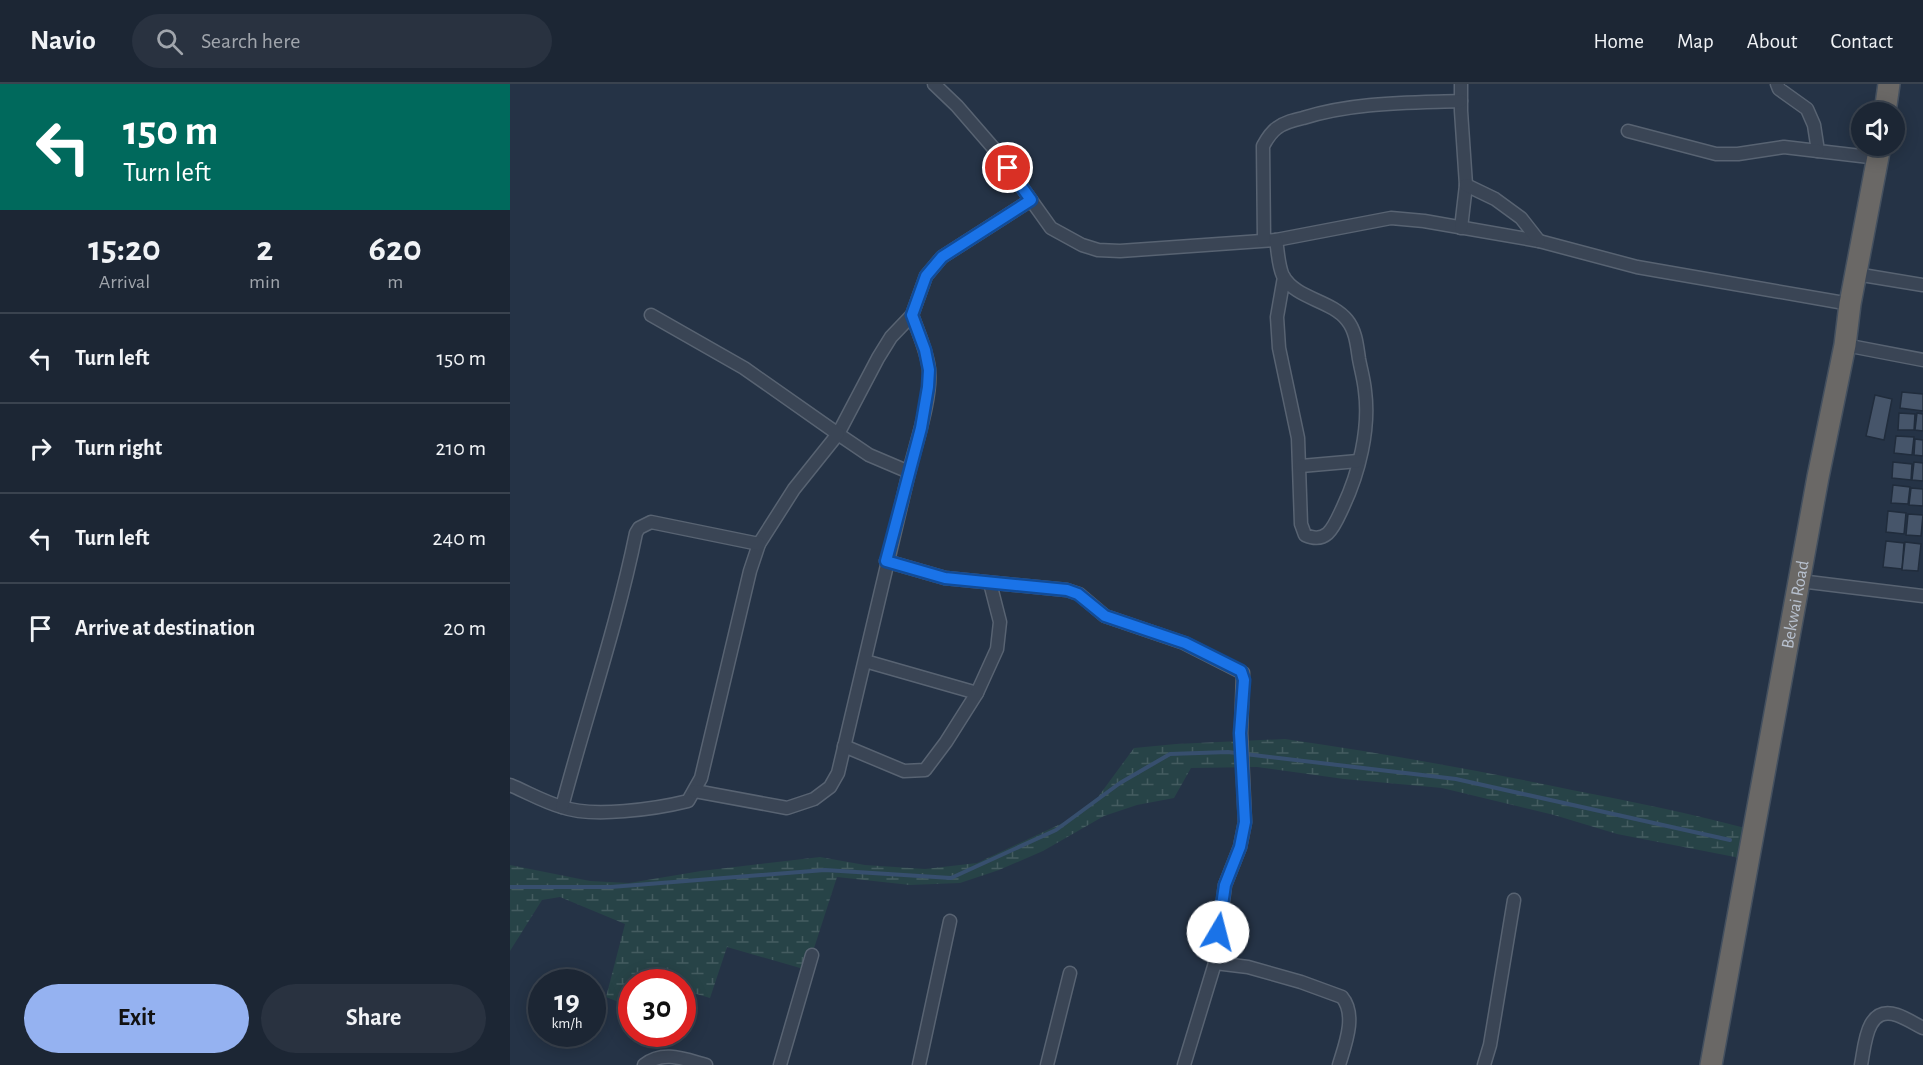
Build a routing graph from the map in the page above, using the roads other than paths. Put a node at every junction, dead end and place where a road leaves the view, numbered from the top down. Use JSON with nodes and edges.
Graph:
{"nodes":[{"id":1,"x":934,"y":84,"type":"edge"},
{"id":2,"x":1461,"y":84,"type":"edge"},
{"id":3,"x":1778,"y":84,"type":"edge"},
{"id":4,"x":1889,"y":84,"type":"edge"},
{"id":5,"x":1461,"y":101,"type":"junction"},
{"id":6,"x":1886,"y":102,"type":"edge"},
{"id":7,"x":1628,"y":131,"type":"dead end"},
{"id":8,"x":1818,"y":151,"type":"junction"},
{"id":9,"x":1851,"y":152,"type":"edge"},
{"id":10,"x":1878,"y":156,"type":"edge"},
{"id":11,"x":1466,"y":185,"type":"junction"},
{"id":12,"x":1031,"y":200,"type":"junction"},
{"id":13,"x":1461,"y":228,"type":"junction"},
{"id":14,"x":1270,"y":240,"type":"junction"},
{"id":15,"x":1539,"y":241,"type":"junction"},
{"id":16,"x":1856,"y":274,"type":"junction"},
{"id":17,"x":1284,"y":277,"type":"junction"},
{"id":18,"x":1923,"y":285,"type":"edge"},
{"id":19,"x":1850,"y":304,"type":"junction"},
{"id":20,"x":651,"y":315,"type":"dead end"},
{"id":21,"x":912,"y":315,"type":"junction"},
{"id":22,"x":1845,"y":345,"type":"junction"},
{"id":23,"x":1923,"y":360,"type":"edge"},
{"id":24,"x":838,"y":434,"type":"junction"},
{"id":25,"x":1358,"y":461,"type":"junction"},
{"id":26,"x":1301,"y":466,"type":"junction"},
{"id":27,"x":909,"y":472,"type":"junction"},
{"id":28,"x":759,"y":544,"type":"junction"},
{"id":29,"x":886,"y":561,"type":"junction"},
{"id":30,"x":1800,"y":581,"type":"junction"},
{"id":31,"x":990,"y":583,"type":"junction"},
{"id":32,"x":1923,"y":596,"type":"edge"},
{"id":33,"x":865,"y":661,"type":"junction"},
{"id":34,"x":977,"y":693,"type":"junction"},
{"id":35,"x":844,"y":746,"type":"junction"},
{"id":36,"x":510,"y":784,"type":"edge"},
{"id":37,"x":695,"y":791,"type":"junction"},
{"id":38,"x":562,"y":807,"type":"junction"},
{"id":39,"x":1514,"y":900,"type":"dead end"},
{"id":40,"x":950,"y":921,"type":"dead end"},
{"id":41,"x":812,"y":955,"type":"dead end"},
{"id":42,"x":1215,"y":963,"type":"junction"},
{"id":43,"x":1070,"y":973,"type":"dead end"},
{"id":44,"x":1923,"y":1028,"type":"edge"},
{"id":45,"x":644,"y":1065,"type":"edge"},
{"id":46,"x":706,"y":1065,"type":"edge"},
{"id":47,"x":780,"y":1065,"type":"edge"},
{"id":48,"x":919,"y":1065,"type":"edge"},
{"id":49,"x":1047,"y":1065,"type":"edge"},
{"id":50,"x":1184,"y":1065,"type":"edge"},
{"id":51,"x":1339,"y":1065,"type":"edge"},
{"id":52,"x":1484,"y":1065,"type":"edge"},
{"id":53,"x":1711,"y":1065,"type":"edge"},
{"id":54,"x":1861,"y":1065,"type":"edge"}],
"edges":[{"from":1,"to":12,"type":"street"},
{"from":2,"to":5,"type":"street"},
{"from":3,"to":8,"type":"street"},
{"from":4,"to":6,"type":"highway"},
{"from":5,"to":11,"type":"street"},
{"from":5,"to":14,"type":"street"},
{"from":7,"to":8,"type":"street"},
{"from":8,"to":9,"type":"street"},
{"from":10,"to":16,"type":"highway","name":"Bekwai Road"},
{"from":11,"to":13,"type":"street"},
{"from":11,"to":15,"type":"street"},
{"from":12,"to":14,"type":"street"},
{"from":12,"to":21,"type":"street"},
{"from":13,"to":14,"type":"street"},
{"from":13,"to":15,"type":"street"},
{"from":14,"to":17,"type":"street"},
{"from":15,"to":19,"type":"street"},
{"from":16,"to":18,"type":"street"},
{"from":16,"to":19,"type":"highway","name":"Bekwai Road"},
{"from":17,"to":25,"type":"street"},
{"from":17,"to":26,"type":"street"},
{"from":19,"to":22,"type":"highway","name":"Bekwai Road"},
{"from":20,"to":24,"type":"street"},
{"from":21,"to":24,"type":"street"},
{"from":21,"to":27,"type":"street"},
{"from":22,"to":23,"type":"street"},
{"from":22,"to":30,"type":"highway","name":"Bekwai Road"},
{"from":24,"to":27,"type":"street"},
{"from":24,"to":28,"type":"street"},
{"from":25,"to":26,"type":"street"},
{"from":25,"to":26,"type":"street"},
{"from":27,"to":29,"type":"street"},
{"from":28,"to":37,"type":"street"},
{"from":28,"to":38,"type":"street"},
{"from":29,"to":31,"type":"street"},
{"from":29,"to":33,"type":"street"},
{"from":30,"to":32,"type":"street"},
{"from":30,"to":53,"type":"highway","name":"Bekwai Road"},
{"from":31,"to":34,"type":"street"},
{"from":31,"to":42,"type":"street"},
{"from":33,"to":34,"type":"street"},
{"from":33,"to":35,"type":"street"},
{"from":34,"to":35,"type":"street"},
{"from":35,"to":37,"type":"street"},
{"from":36,"to":38,"type":"street"},
{"from":37,"to":38,"type":"street"},
{"from":39,"to":52,"type":"street"},
{"from":40,"to":48,"type":"street"},
{"from":41,"to":47,"type":"street"},
{"from":42,"to":50,"type":"street"},
{"from":42,"to":51,"type":"street"},
{"from":43,"to":49,"type":"street"},
{"from":44,"to":54,"type":"street"},
{"from":45,"to":46,"type":"street"}]}
